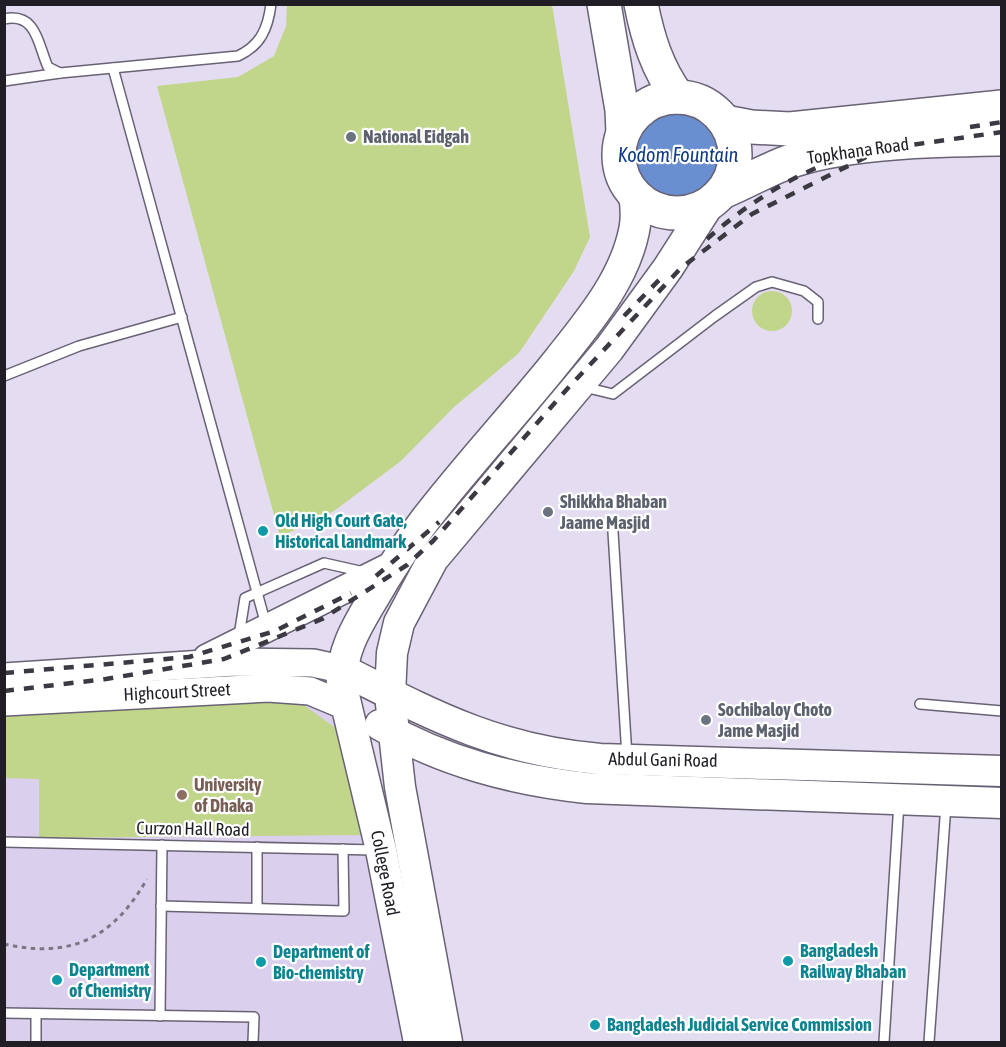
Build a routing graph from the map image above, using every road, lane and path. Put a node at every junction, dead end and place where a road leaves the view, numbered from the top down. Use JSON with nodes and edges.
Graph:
{"nodes":[{"id":1,"x":271,"y":4,"type":"edge"},
{"id":2,"x":604,"y":4,"type":"edge"},
{"id":3,"x":641,"y":4,"type":"edge"},
{"id":4,"x":4,"y":19,"type":"edge"},
{"id":5,"x":113,"y":68,"type":"junction"},
{"id":6,"x":60,"y":73,"type":"junction"},
{"id":7,"x":4,"y":81,"type":"edge"},
{"id":8,"x":678,"y":97,"type":"junction"},
{"id":9,"x":1002,"y":107,"type":"edge"},
{"id":10,"x":725,"y":122,"type":"junction"},
{"id":11,"x":623,"y":133,"type":"junction"},
{"id":12,"x":1002,"y":139,"type":"edge"},
{"id":13,"x":634,"y":195,"type":"junction"},
{"id":14,"x":715,"y":198,"type":"junction"},
{"id":15,"x":182,"y":317,"type":"junction"},
{"id":16,"x":818,"y":319,"type":"dead end"},
{"id":17,"x":4,"y":376,"type":"edge"},
{"id":18,"x":579,"y":385,"type":"junction"},
{"id":19,"x":613,"y":532,"type":"dead end"},
{"id":20,"x":383,"y":571,"type":"junction"},
{"id":21,"x":258,"y":592,"type":"junction"},
{"id":22,"x":268,"y":630,"type":"junction"},
{"id":23,"x":238,"y":644,"type":"junction"},
{"id":24,"x":192,"y":665,"type":"junction"},
{"id":25,"x":341,"y":669,"type":"junction"},
{"id":26,"x":4,"y":677,"type":"edge"},
{"id":27,"x":390,"y":694,"type":"junction"},
{"id":28,"x":4,"y":702,"type":"edge"},
{"id":29,"x":920,"y":704,"type":"dead end"},
{"id":30,"x":346,"y":706,"type":"junction"},
{"id":31,"x":1002,"y":711,"type":"edge"},
{"id":32,"x":394,"y":733,"type":"junction"},
{"id":33,"x":628,"y":759,"type":"junction"},
{"id":34,"x":1002,"y":771,"type":"edge"},
{"id":35,"x":899,"y":800,"type":"junction"},
{"id":36,"x":946,"y":801,"type":"junction"},
{"id":37,"x":1002,"y":803,"type":"edge"},
{"id":38,"x":4,"y":842,"type":"edge"},
{"id":39,"x":162,"y":845,"type":"junction"},
{"id":40,"x":257,"y":847,"type":"junction"},
{"id":41,"x":343,"y":849,"type":"junction"},
{"id":42,"x":381,"y":850,"type":"junction"},
{"id":43,"x":161,"y":906,"type":"junction"},
{"id":44,"x":257,"y":907,"type":"junction"},
{"id":45,"x":4,"y":944,"type":"edge"},
{"id":46,"x":4,"y":1013,"type":"edge"},
{"id":47,"x":36,"y":1014,"type":"junction"},
{"id":48,"x":160,"y":1016,"type":"junction"},
{"id":49,"x":36,"y":1042,"type":"edge"},
{"id":50,"x":254,"y":1042,"type":"edge"},
{"id":51,"x":419,"y":1042,"type":"edge"},
{"id":52,"x":447,"y":1042,"type":"edge"},
{"id":53,"x":884,"y":1042,"type":"edge"},
{"id":54,"x":928,"y":1042,"type":"edge"}],
"edges":[{"from":1,"to":5,"type":"lane"},
{"from":2,"to":11,"type":"highway"},
{"from":3,"to":8,"type":"highway"},
{"from":4,"to":6,"type":"lane"},
{"from":5,"to":6,"type":"lane"},
{"from":5,"to":15,"type":"lane"},
{"from":6,"to":7,"type":"lane"},
{"from":8,"to":10,"type":"highway"},
{"from":8,"to":11,"type":"highway"},
{"from":9,"to":10,"type":"highway","name":"Topkhana Road"},
{"from":10,"to":14,"type":"highway"},
{"from":11,"to":13,"type":"highway"},
{"from":12,"to":14,"type":"highway","name":"Topkhana Road"},
{"from":13,"to":14,"type":"highway"},
{"from":13,"to":20,"type":"main road"},
{"from":14,"to":18,"type":"main road","name":"College Road"},
{"from":15,"to":17,"type":"lane"},
{"from":15,"to":21,"type":"lane"},
{"from":16,"to":18,"type":"lane"},
{"from":18,"to":27,"type":"main road","name":"College Road"},
{"from":19,"to":33,"type":"lane"},
{"from":20,"to":21,"type":"lane"},
{"from":20,"to":22,"type":"main road"},
{"from":20,"to":25,"type":"main road"},
{"from":21,"to":22,"type":"lane"},
{"from":21,"to":23,"type":"lane"},
{"from":22,"to":23,"type":"main road"},
{"from":23,"to":24,"type":"main road"},
{"from":24,"to":25,"type":"main road","name":"Highcourt Street"},
{"from":24,"to":26,"type":"main road","name":"Highcourt Street"},
{"from":25,"to":27,"type":"main road","name":"Abdul Gani Road"},
{"from":25,"to":30,"type":"main road","name":"College Road"},
{"from":27,"to":32,"type":"main road","name":"College Road"},
{"from":27,"to":33,"type":"main road","name":"Abdul Gani Road"},
{"from":28,"to":30,"type":"main road","name":"Highcourt Street"},
{"from":29,"to":31,"type":"lane"},
{"from":30,"to":32,"type":"main road","name":"Abdul Gani Road"},
{"from":30,"to":42,"type":"main road","name":"College Road"},
{"from":32,"to":35,"type":"main road","name":"Abdul Gani Road"},
{"from":32,"to":52,"type":"main road","name":"College Road"},
{"from":33,"to":34,"type":"main road","name":"Abdul Gani Road"},
{"from":35,"to":36,"type":"main road","name":"Abdul Gani Road"},
{"from":35,"to":53,"type":"lane"},
{"from":36,"to":37,"type":"main road","name":"Abdul Gani Road"},
{"from":36,"to":54,"type":"lane"},
{"from":38,"to":39,"type":"lane","name":"Curzon Hall Road"},
{"from":39,"to":40,"type":"lane","name":"Curzon Hall Road"},
{"from":39,"to":43,"type":"lane"},
{"from":39,"to":45,"type":"path"},
{"from":40,"to":41,"type":"lane","name":"Curzon Hall Road"},
{"from":40,"to":44,"type":"lane"},
{"from":41,"to":42,"type":"lane","name":"Curzon Hall Road"},
{"from":41,"to":44,"type":"lane"},
{"from":42,"to":51,"type":"main road","name":"College Road"},
{"from":43,"to":44,"type":"lane"},
{"from":43,"to":48,"type":"lane"},
{"from":46,"to":47,"type":"lane"},
{"from":47,"to":48,"type":"lane"},
{"from":47,"to":49,"type":"lane"},
{"from":48,"to":50,"type":"lane"}]}
